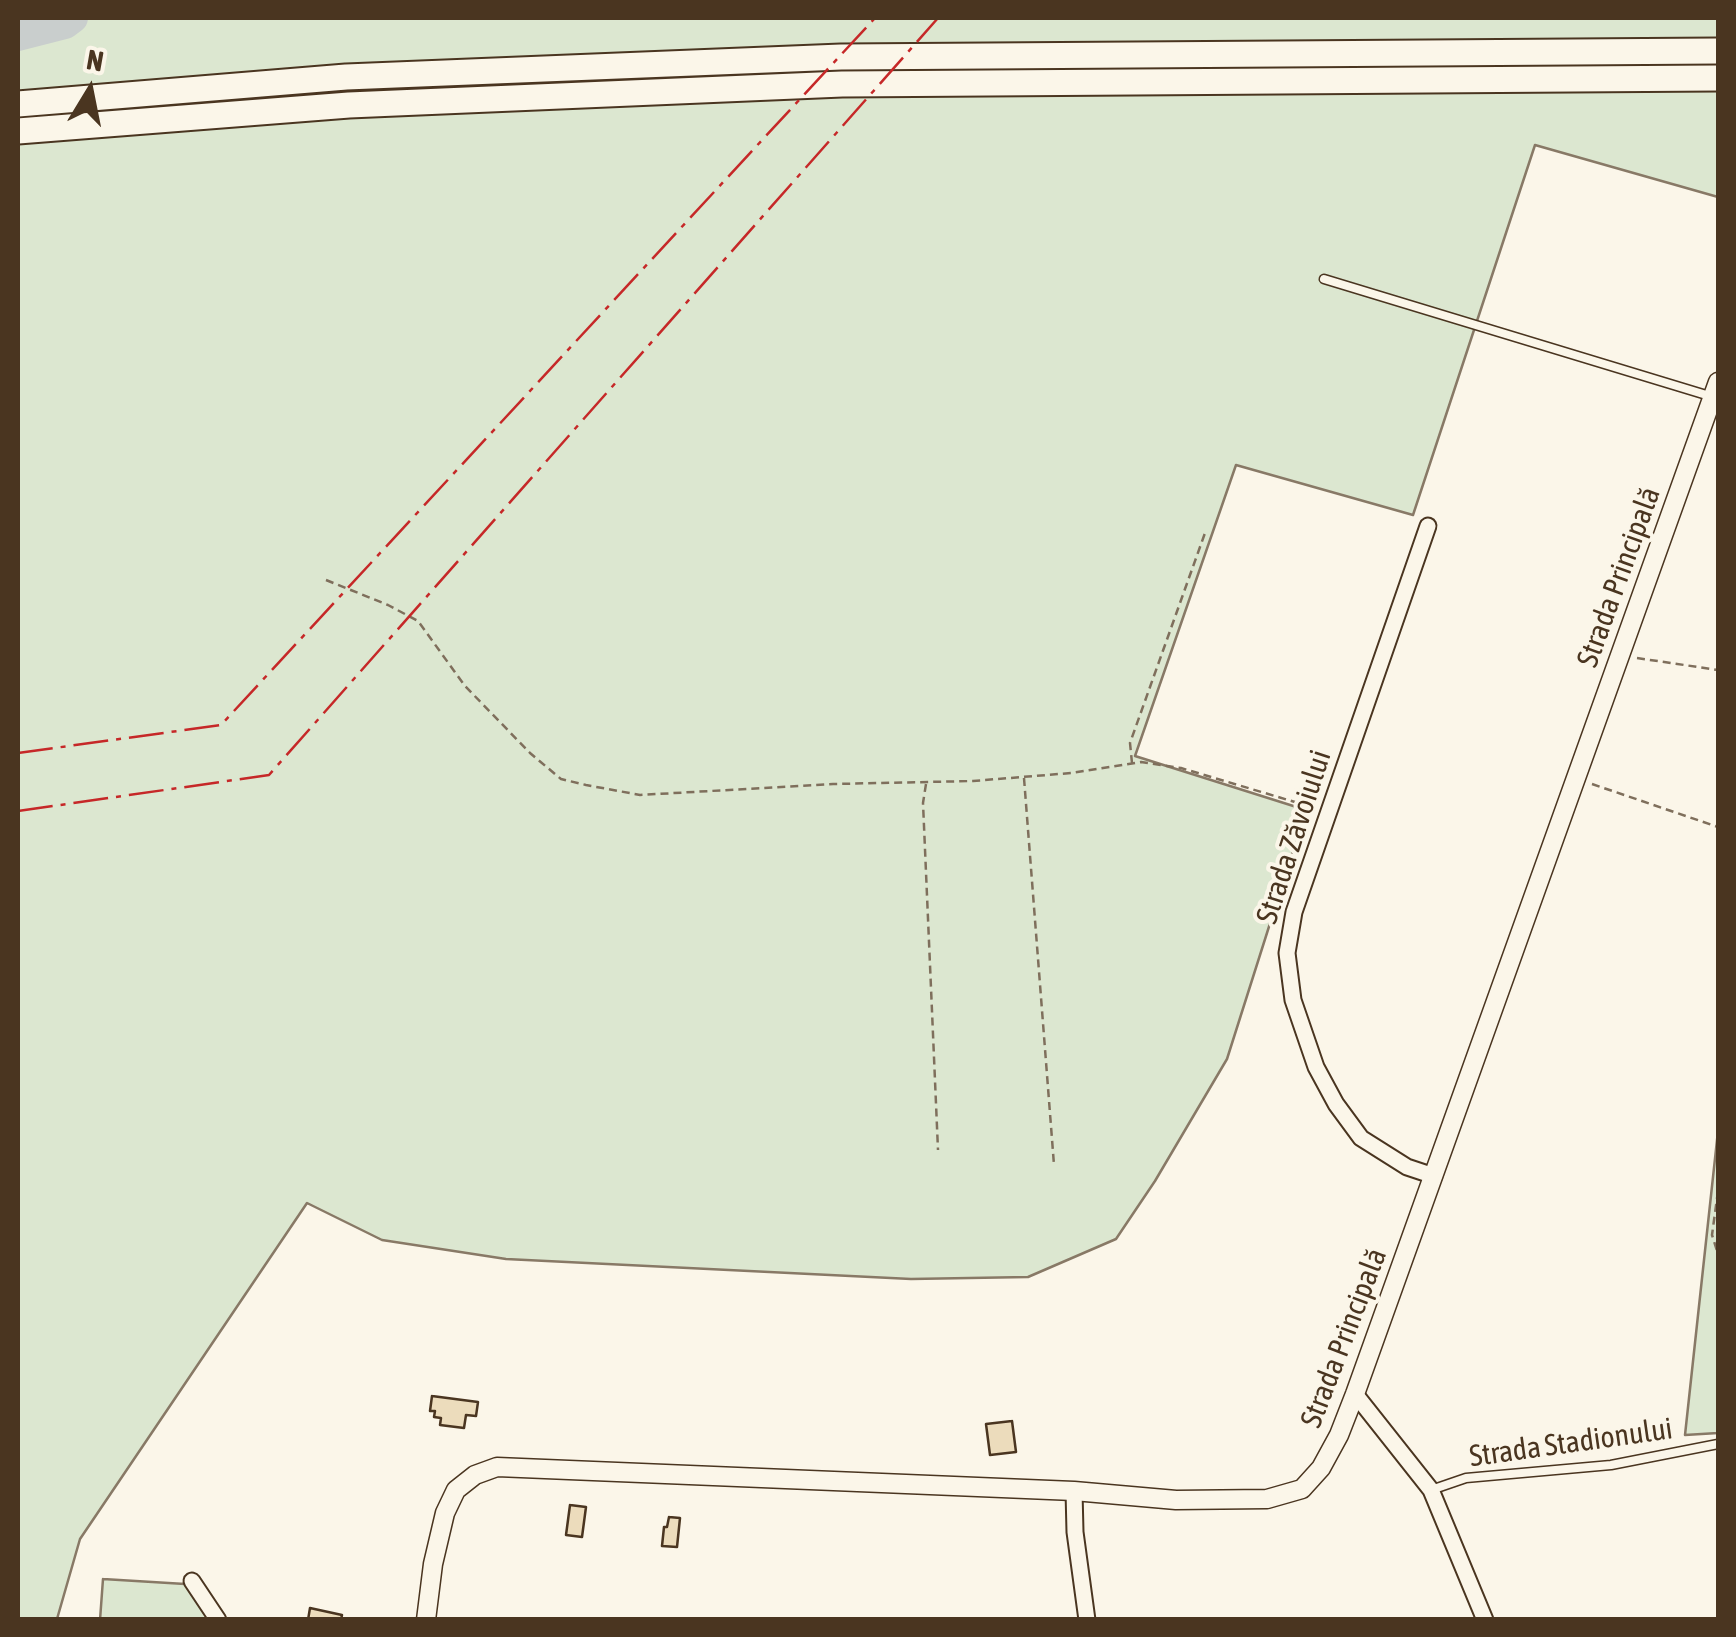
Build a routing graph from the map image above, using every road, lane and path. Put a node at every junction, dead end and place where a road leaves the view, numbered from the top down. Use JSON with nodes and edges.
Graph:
{"nodes":[{"id":1,"x":1718,"y":51,"type":"edge"},
{"id":2,"x":1718,"y":78,"type":"edge"},
{"id":3,"x":18,"y":104,"type":"edge"},
{"id":4,"x":18,"y":131,"type":"edge"},
{"id":5,"x":1324,"y":279,"type":"dead end"},
{"id":6,"x":1716,"y":390,"type":"edge"},
{"id":7,"x":1428,"y":526,"type":"dead end"},
{"id":8,"x":1205,"y":533,"type":"dead end"},
{"id":9,"x":326,"y":580,"type":"dead end"},
{"id":10,"x":1620,"y":656,"type":"junction"},
{"id":11,"x":1718,"y":670,"type":"edge"},
{"id":12,"x":1132,"y":762,"type":"junction"},
{"id":13,"x":1024,"y":777,"type":"junction"},
{"id":14,"x":1576,"y":779,"type":"junction"},
{"id":15,"x":926,"y":782,"type":"junction"},
{"id":16,"x":1329,"y":813,"type":"junction"},
{"id":17,"x":1718,"y":827,"type":"edge"},
{"id":18,"x":938,"y":1150,"type":"dead end"},
{"id":19,"x":1054,"y":1165,"type":"dead end"},
{"id":20,"x":1434,"y":1176,"type":"junction"},
{"id":21,"x":1718,"y":1191,"type":"edge"},
{"id":22,"x":1718,"y":1254,"type":"edge"},
{"id":23,"x":1355,"y":1394,"type":"junction"},
{"id":24,"x":1718,"y":1444,"type":"edge"},
{"id":25,"x":1431,"y":1490,"type":"junction"},
{"id":26,"x":1074,"y":1491,"type":"junction"},
{"id":27,"x":192,"y":1581,"type":"dead end"},
{"id":28,"x":218,"y":1620,"type":"edge"},
{"id":29,"x":426,"y":1620,"type":"edge"},
{"id":30,"x":1087,"y":1620,"type":"edge"},
{"id":31,"x":1486,"y":1620,"type":"edge"}],
"edges":[{"from":1,"to":3,"type":"highway"},
{"from":2,"to":4,"type":"highway"},
{"from":5,"to":6,"type":"lane"},
{"from":6,"to":10,"type":"street","name":"Strada Principală"},
{"from":7,"to":16,"type":"street","name":"Strada Zăvoiului"},
{"from":8,"to":12,"type":"path"},
{"from":9,"to":15,"type":"path"},
{"from":10,"to":11,"type":"path"},
{"from":10,"to":14,"type":"street","name":"Strada Principală"},
{"from":12,"to":13,"type":"path"},
{"from":12,"to":16,"type":"path"},
{"from":13,"to":15,"type":"path"},
{"from":13,"to":19,"type":"path"},
{"from":14,"to":17,"type":"path"},
{"from":14,"to":20,"type":"street","name":"Strada Principală"},
{"from":15,"to":18,"type":"path"},
{"from":16,"to":20,"type":"street","name":"Strada Zăvoiului"},
{"from":20,"to":23,"type":"street","name":"Strada Principală"},
{"from":21,"to":22,"type":"path"},
{"from":23,"to":25,"type":"street"},
{"from":23,"to":26,"type":"street","name":"Strada Principală"},
{"from":24,"to":25,"type":"lane","name":"Strada Stadionului"},
{"from":25,"to":31,"type":"street"},
{"from":26,"to":29,"type":"street","name":"Strada Principală"},
{"from":26,"to":30,"type":"street"},
{"from":27,"to":28,"type":"street"}]}
